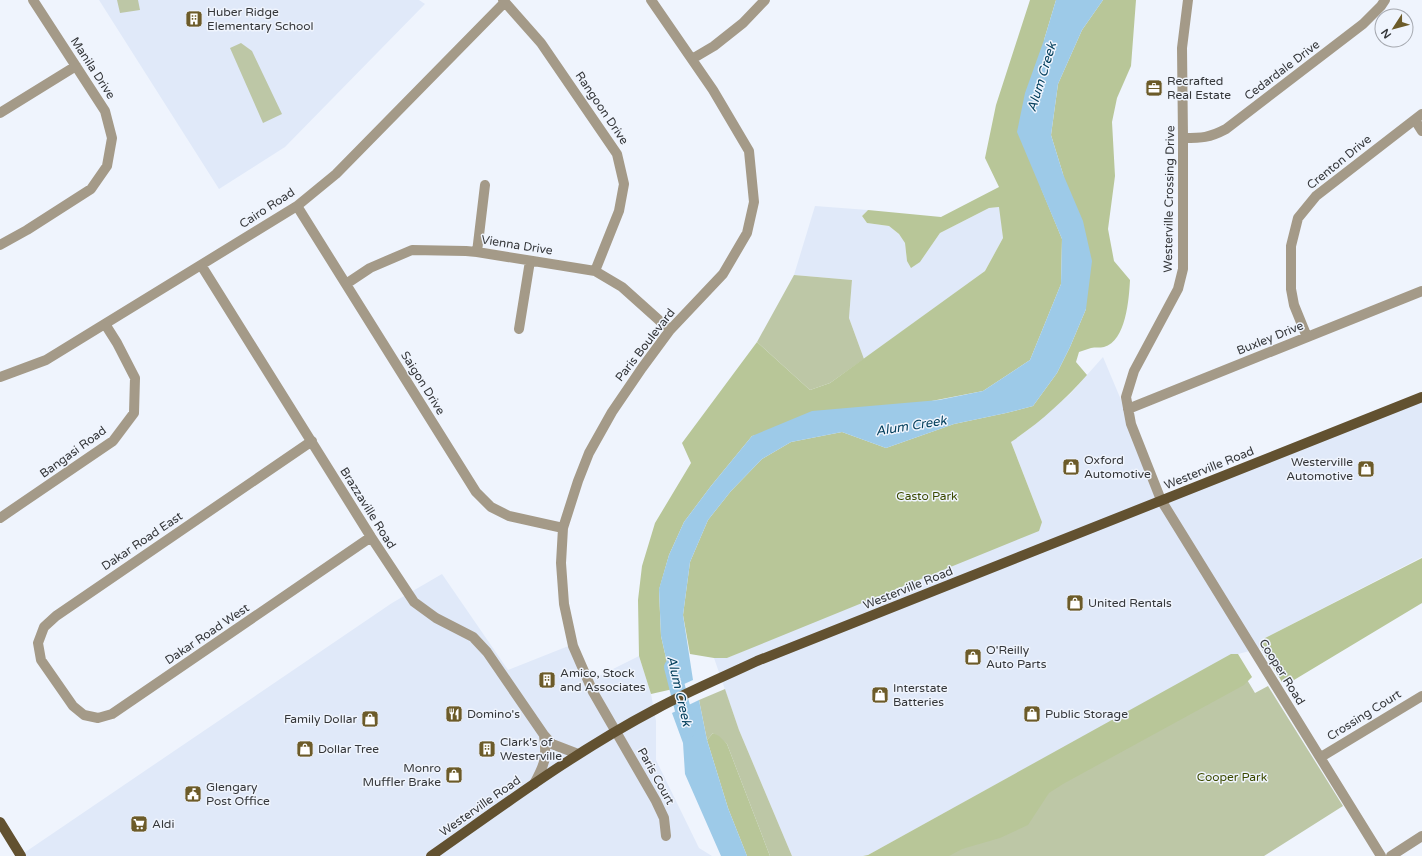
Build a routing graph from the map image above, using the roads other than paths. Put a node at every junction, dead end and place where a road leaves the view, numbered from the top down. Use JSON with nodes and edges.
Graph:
{"nodes":[{"id":1,"x":34,"y":0,"type":"edge"},
{"id":2,"x":651,"y":0,"type":"edge"},
{"id":3,"x":765,"y":0,"type":"edge"},
{"id":4,"x":1188,"y":0,"type":"edge"},
{"id":5,"x":1384,"y":0,"type":"edge"},
{"id":6,"x":504,"y":1,"type":"edge"},
{"id":7,"x":692,"y":59,"type":"junction"},
{"id":8,"x":76,"y":66,"type":"junction"},
{"id":9,"x":0,"y":113,"type":"edge"},
{"id":10,"x":1418,"y":117,"type":"edge"},
{"id":11,"x":1422,"y":131,"type":"edge"},
{"id":12,"x":1184,"y":138,"type":"junction"},
{"id":13,"x":484,"y":185,"type":"dead end"},
{"id":14,"x":297,"y":206,"type":"junction"},
{"id":15,"x":0,"y":245,"type":"edge"},
{"id":16,"x":477,"y":252,"type":"junction"},
{"id":17,"x":530,"y":261,"type":"junction"},
{"id":18,"x":201,"y":265,"type":"junction"},
{"id":19,"x":595,"y":271,"type":"junction"},
{"id":20,"x":346,"y":284,"type":"junction"},
{"id":21,"x":1422,"y":291,"type":"edge"},
{"id":22,"x":105,"y":324,"type":"junction"},
{"id":23,"x":519,"y":329,"type":"dead end"},
{"id":24,"x":670,"y":330,"type":"junction"},
{"id":25,"x":1307,"y":337,"type":"junction"},
{"id":26,"x":0,"y":377,"type":"edge"},
{"id":27,"x":1422,"y":396,"type":"edge"},
{"id":28,"x":1128,"y":408,"type":"junction"},
{"id":29,"x":312,"y":441,"type":"junction"},
{"id":30,"x":1162,"y":500,"type":"junction"},
{"id":31,"x":0,"y":518,"type":"edge"},
{"id":32,"x":563,"y":528,"type":"junction"},
{"id":33,"x":371,"y":538,"type":"junction"},
{"id":34,"x":60,"y":687,"type":"joint"},
{"id":35,"x":1422,"y":696,"type":"edge"},
{"id":36,"x":616,"y":732,"type":"junction"},
{"id":37,"x":544,"y":735,"type":"junction"},
{"id":38,"x":578,"y":754,"type":"junction"},
{"id":39,"x":1321,"y":757,"type":"junction"},
{"id":40,"x":534,"y":784,"type":"junction"},
{"id":41,"x":0,"y":822,"type":"edge"},
{"id":42,"x":666,"y":836,"type":"dead end"},
{"id":43,"x":1422,"y":836,"type":"edge"},
{"id":44,"x":21,"y":856,"type":"edge"},
{"id":45,"x":431,"y":856,"type":"edge"},
{"id":46,"x":1381,"y":856,"type":"edge"},
{"id":47,"x":1392,"y":856,"type":"edge"}],
"edges":[{"from":1,"to":8,"type":"street","name":"Manila Drive"},
{"from":2,"to":7,"type":"street","name":"Paris Boulevard"},
{"from":3,"to":7,"type":"street"},
{"from":4,"to":12,"type":"street","name":"Westerville Crossing Drive"},
{"from":5,"to":12,"type":"street","name":"Cedardale Drive"},
{"from":6,"to":14,"type":"street","name":"Cairo Road"},
{"from":6,"to":19,"type":"street","name":"Rangoon Drive"},
{"from":7,"to":24,"type":"street","name":"Paris Boulevard"},
{"from":8,"to":9,"type":"street"},
{"from":8,"to":15,"type":"street","name":"Manila Drive"},
{"from":10,"to":11,"type":"street"},
{"from":10,"to":25,"type":"street","name":"Crenton Drive"},
{"from":12,"to":28,"type":"street","name":"Westerville Crossing Drive"},
{"from":13,"to":16,"type":"street"},
{"from":14,"to":18,"type":"street","name":"Cairo Road"},
{"from":14,"to":20,"type":"street","name":"Saigon Drive"},
{"from":16,"to":17,"type":"street","name":"Vienna Drive"},
{"from":16,"to":20,"type":"street","name":"Vienna Drive"},
{"from":17,"to":19,"type":"street","name":"Vienna Drive"},
{"from":17,"to":23,"type":"street"},
{"from":18,"to":22,"type":"street","name":"Cairo Road"},
{"from":18,"to":29,"type":"street","name":"Brazzaville Road"},
{"from":19,"to":24,"type":"street","name":"Vienna Drive"},
{"from":20,"to":32,"type":"street","name":"Saigon Drive"},
{"from":21,"to":25,"type":"street","name":"Buxley Drive"},
{"from":22,"to":26,"type":"street","name":"Cairo Road"},
{"from":22,"to":31,"type":"street","name":"Bangasi Road"},
{"from":24,"to":32,"type":"street","name":"Paris Boulevard"},
{"from":25,"to":28,"type":"street","name":"Buxley Drive"},
{"from":27,"to":30,"type":"main road","name":"Westerville Road"},
{"from":28,"to":30,"type":"street","name":"Westerville Crossing Drive"},
{"from":29,"to":33,"type":"street","name":"Brazzaville Road"},
{"from":29,"to":34,"type":"street","name":"Dakar Road East"},
{"from":30,"to":36,"type":"main road","name":"Westerville Road"},
{"from":30,"to":39,"type":"street","name":"Cooper Road"},
{"from":32,"to":36,"type":"street","name":"Paris Boulevard"},
{"from":33,"to":34,"type":"street","name":"Dakar Road West"},
{"from":33,"to":37,"type":"street","name":"Brazzaville Road"},
{"from":35,"to":39,"type":"street","name":"Crossing Court"},
{"from":36,"to":38,"type":"main road","name":"Westerville Road"},
{"from":36,"to":42,"type":"street","name":"Paris Court"},
{"from":37,"to":38,"type":"street","name":"Brazzaville Road"},
{"from":37,"to":40,"type":"street","name":"Brazzaville Road"},
{"from":38,"to":40,"type":"main road","name":"Westerville Road"},
{"from":39,"to":46,"type":"street","name":"Cooper Road"},
{"from":40,"to":45,"type":"main road","name":"Westerville Road"},
{"from":41,"to":44,"type":"main road"},
{"from":43,"to":47,"type":"street"}]}
